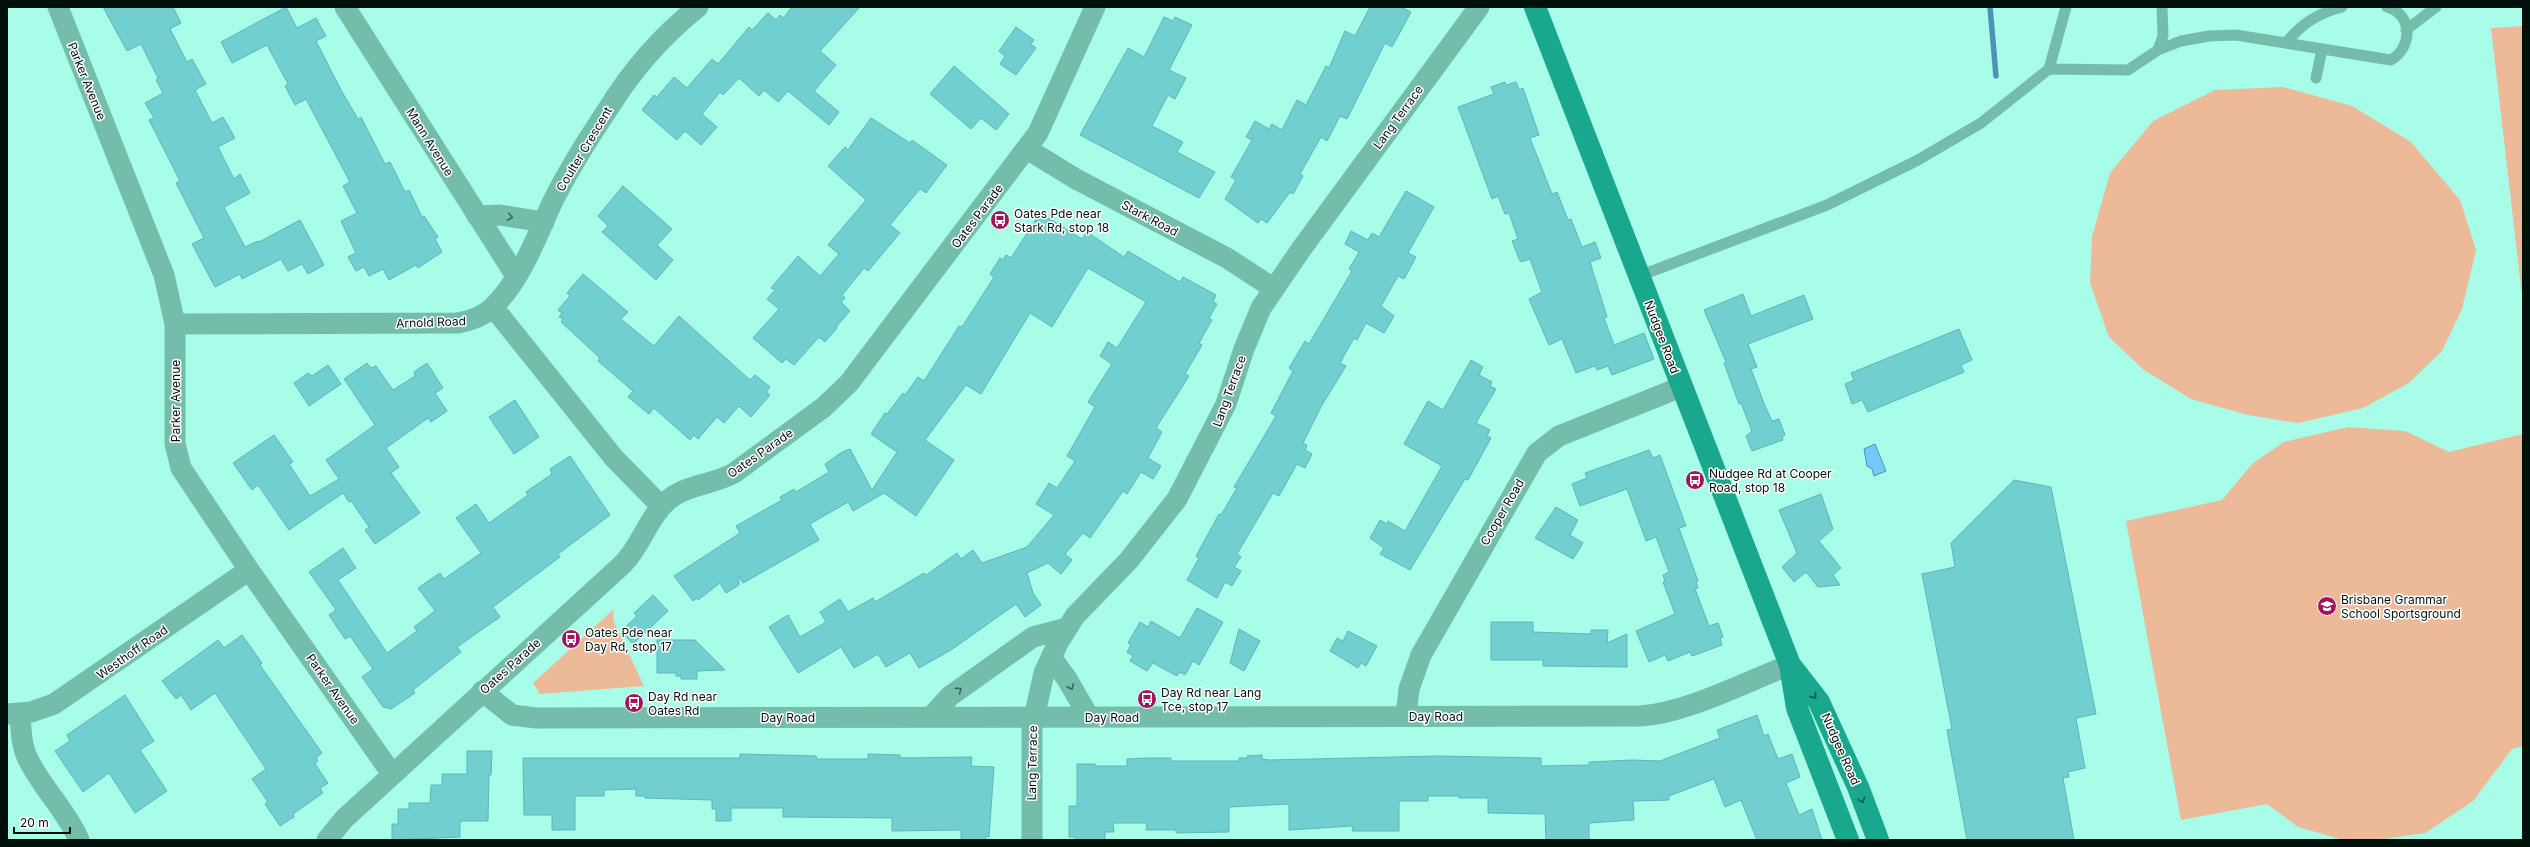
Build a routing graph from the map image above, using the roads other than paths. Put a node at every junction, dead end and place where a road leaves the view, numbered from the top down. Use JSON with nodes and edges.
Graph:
{"nodes":[{"id":1,"x":58,"y":7,"type":"edge"},
{"id":2,"x":345,"y":7,"type":"edge"},
{"id":3,"x":1095,"y":7,"type":"edge"},
{"id":4,"x":1479,"y":7,"type":"edge"},
{"id":5,"x":1535,"y":7,"type":"edge"},
{"id":6,"x":2066,"y":7,"type":"edge"},
{"id":7,"x":2162,"y":7,"type":"edge"},
{"id":8,"x":2342,"y":7,"type":"edge"},
{"id":9,"x":2386,"y":7,"type":"edge"},
{"id":10,"x":2436,"y":7,"type":"edge"},
{"id":11,"x":685,"y":11,"type":"edge"},
{"id":12,"x":2406,"y":30,"type":"junction"},
{"id":13,"x":2287,"y":42,"type":"junction"},
{"id":14,"x":2322,"y":49,"type":"junction"},
{"id":15,"x":2158,"y":50,"type":"junction"},
{"id":16,"x":2049,"y":69,"type":"junction"},
{"id":17,"x":2316,"y":78,"type":"dead end"},
{"id":18,"x":1027,"y":149,"type":"junction"},
{"id":19,"x":477,"y":216,"type":"junction"},
{"id":20,"x":544,"y":222,"type":"junction"},
{"id":21,"x":516,"y":276,"type":"junction"},
{"id":22,"x":1639,"y":276,"type":"junction"},
{"id":23,"x":1273,"y":288,"type":"junction"},
{"id":24,"x":493,"y":307,"type":"junction"},
{"id":25,"x":175,"y":324,"type":"junction"},
{"id":26,"x":1681,"y":387,"type":"junction"},
{"id":27,"x":661,"y":506,"type":"junction"},
{"id":28,"x":249,"y":570,"type":"junction"},
{"id":29,"x":1067,"y":628,"type":"junction"},
{"id":30,"x":1051,"y":657,"type":"junction"},
{"id":31,"x":1790,"y":665,"type":"junction"},
{"id":32,"x":482,"y":692,"type":"junction"},
{"id":33,"x":13,"y":714,"type":"edge"},
{"id":34,"x":1406,"y":716,"type":"junction"},
{"id":35,"x":931,"y":717,"type":"junction"},
{"id":36,"x":1034,"y":717,"type":"junction"},
{"id":37,"x":1090,"y":717,"type":"junction"},
{"id":38,"x":392,"y":774,"type":"junction"},
{"id":39,"x":79,"y":840,"type":"edge"},
{"id":40,"x":327,"y":840,"type":"edge"},
{"id":41,"x":1032,"y":840,"type":"edge"},
{"id":42,"x":1848,"y":840,"type":"edge"},
{"id":43,"x":1878,"y":840,"type":"edge"}],
"edges":[{"from":1,"to":25,"type":"street","name":"Parker Avenue"},
{"from":2,"to":19,"type":"street","name":"Mann Avenue"},
{"from":3,"to":18,"type":"street","name":"Oates Parade"},
{"from":4,"to":23,"type":"street","name":"Lang Terrace"},
{"from":5,"to":22,"type":"main road","name":"Nudgee Road"},
{"from":6,"to":16,"type":"lane"},
{"from":7,"to":15,"type":"lane"},
{"from":8,"to":13,"type":"lane"},
{"from":9,"to":12,"type":"lane"},
{"from":10,"to":12,"type":"lane"},
{"from":11,"to":20,"type":"street","name":"Coulter Crescent"},
{"from":12,"to":14,"type":"lane"},
{"from":13,"to":14,"type":"lane"},
{"from":13,"to":15,"type":"lane"},
{"from":14,"to":17,"type":"lane"},
{"from":15,"to":16,"type":"lane"},
{"from":16,"to":22,"type":"lane"},
{"from":18,"to":23,"type":"street","name":"Stark Road"},
{"from":18,"to":27,"type":"street","name":"Oates Parade"},
{"from":19,"to":20,"type":"street","one_way":true},
{"from":19,"to":21,"type":"street","name":"Mann Avenue"},
{"from":20,"to":21,"type":"street","name":"Coulter Crescent"},
{"from":21,"to":24,"type":"street","name":"Coulter Crescent"},
{"from":22,"to":26,"type":"main road","name":"Nudgee Road"},
{"from":23,"to":29,"type":"street","name":"Lang Terrace"},
{"from":24,"to":25,"type":"street","name":"Arnold Road"},
{"from":24,"to":27,"type":"street"},
{"from":25,"to":28,"type":"street","name":"Parker Avenue"},
{"from":26,"to":31,"type":"main road","name":"Nudgee Road"},
{"from":26,"to":34,"type":"street","name":"Cooper Road"},
{"from":27,"to":32,"type":"street","name":"Oates Parade"},
{"from":28,"to":33,"type":"street","name":"Westhoff Road"},
{"from":28,"to":38,"type":"street","name":"Parker Avenue"},
{"from":29,"to":30,"type":"street","name":"Lang Terrace"},
{"from":35,"to":29,"type":"street","one_way":true},
{"from":30,"to":36,"type":"street","name":"Lang Terrace"},
{"from":30,"to":37,"type":"street","one_way":true},
{"from":31,"to":34,"type":"street","name":"Day Road"},
{"from":31,"to":42,"type":"main road","name":"Nudgee Road"},
{"from":31,"to":43,"type":"main road","name":"Nudgee Road","one_way":true},
{"from":32,"to":35,"type":"street","name":"Day Road"},
{"from":32,"to":38,"type":"street","name":"Oates Parade"},
{"from":33,"to":39,"type":"street"},
{"from":34,"to":37,"type":"street","name":"Day Road"},
{"from":35,"to":36,"type":"street","name":"Day Road"},
{"from":36,"to":37,"type":"street","name":"Day Road"},
{"from":36,"to":41,"type":"street","name":"Lang Terrace"},
{"from":38,"to":40,"type":"street","name":"Oates Parade"}]}
